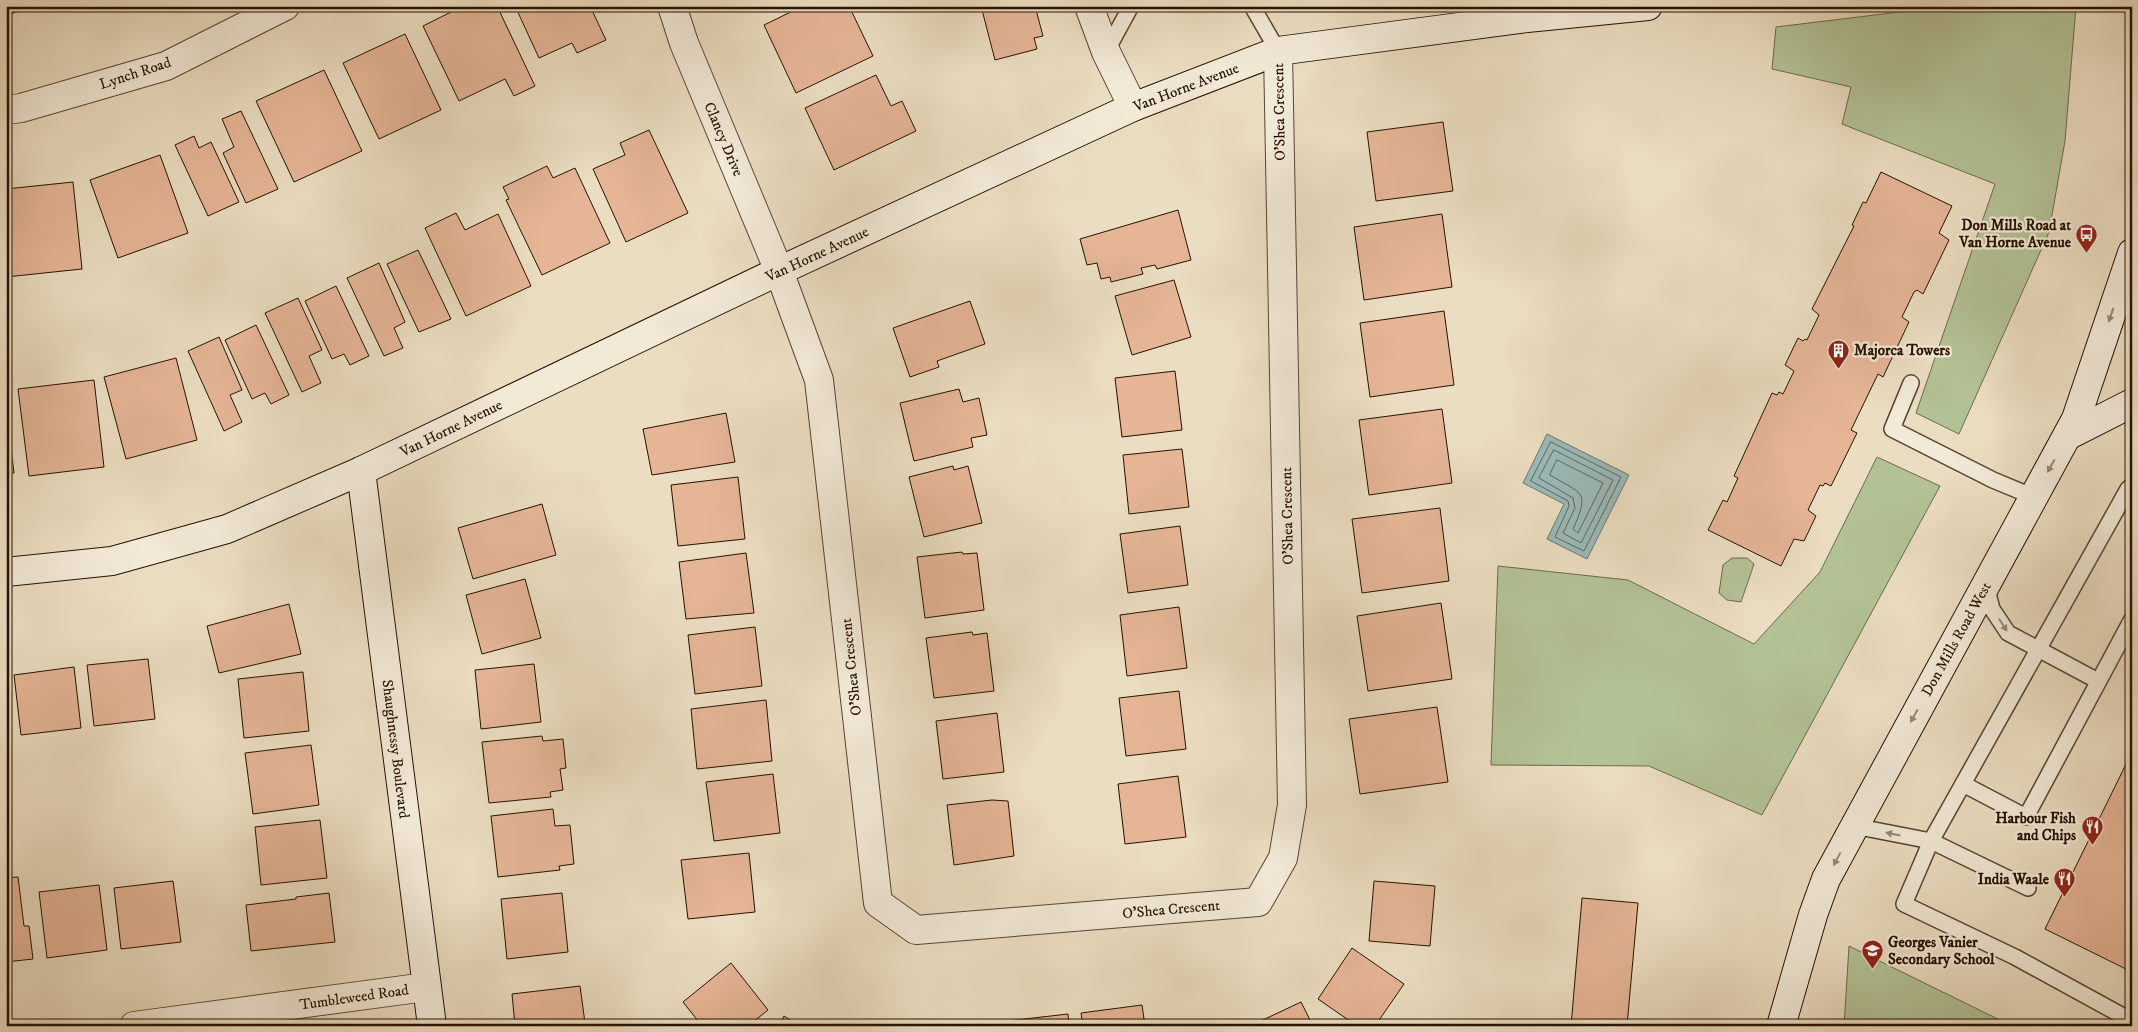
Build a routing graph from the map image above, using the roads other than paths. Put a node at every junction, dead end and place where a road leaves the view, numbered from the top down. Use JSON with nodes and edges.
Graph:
{"nodes":[{"id":1,"x":285,"y":6,"type":"edge"},
{"id":2,"x":672,"y":6,"type":"edge"},
{"id":3,"x":1089,"y":6,"type":"edge"},
{"id":4,"x":1131,"y":6,"type":"edge"},
{"id":5,"x":1252,"y":6,"type":"edge"},
{"id":6,"x":1648,"y":6,"type":"edge"},
{"id":7,"x":1278,"y":51,"type":"junction"},
{"id":8,"x":1106,"y":52,"type":"junction"},
{"id":9,"x":1132,"y":108,"type":"junction"},
{"id":10,"x":6,"y":110,"type":"edge"},
{"id":11,"x":2132,"y":253,"type":"edge"},
{"id":12,"x":778,"y":271,"type":"junction"},
{"id":13,"x":1911,"y":383,"type":"dead end"},
{"id":14,"x":2132,"y":403,"type":"edge"},
{"id":15,"x":2066,"y":436,"type":"junction"},
{"id":16,"x":361,"y":471,"type":"junction"},
{"id":17,"x":2132,"y":486,"type":"edge"},
{"id":18,"x":2034,"y":497,"type":"junction"},
{"id":19,"x":6,"y":572,"type":"edge"},
{"id":20,"x":1986,"y":585,"type":"junction"},
{"id":21,"x":2132,"y":618,"type":"edge"},
{"id":22,"x":2038,"y":650,"type":"junction"},
{"id":23,"x":2098,"y":681,"type":"junction"},
{"id":24,"x":1963,"y":784,"type":"junction"},
{"id":25,"x":1854,"y":826,"type":"junction"},
{"id":26,"x":1932,"y":841,"type":"junction"},
{"id":27,"x":2028,"y":888,"type":"dead end"},
{"id":28,"x":426,"y":987,"type":"junction"},
{"id":29,"x":2132,"y":1021,"type":"edge"},
{"id":30,"x":134,"y":1026,"type":"edge"},
{"id":31,"x":432,"y":1026,"type":"edge"},
{"id":32,"x":1782,"y":1026,"type":"edge"}],
"edges":[{"from":1,"to":10,"type":"street","name":"Lynch Road"},
{"from":2,"to":12,"type":"street","name":"Clancy Drive"},
{"from":3,"to":8,"type":"street"},
{"from":4,"to":8,"type":"lane"},
{"from":5,"to":7,"type":"lane"},
{"from":6,"to":7,"type":"street","name":"Van Horne Avenue"},
{"from":7,"to":9,"type":"street","name":"Van Horne Avenue"},
{"from":7,"to":12,"type":"street","name":"O'Shea Crescent"},
{"from":8,"to":9,"type":"street"},
{"from":9,"to":12,"type":"street","name":"Van Horne Avenue"},
{"from":11,"to":15,"type":"street","name":"Don Mills Road West","one_way":true},
{"from":12,"to":16,"type":"street","name":"Van Horne Avenue"},
{"from":13,"to":18,"type":"lane"},
{"from":14,"to":15,"type":"street"},
{"from":15,"to":18,"type":"street","name":"Don Mills Road West","one_way":true},
{"from":16,"to":19,"type":"street","name":"Van Horne Avenue"},
{"from":16,"to":28,"type":"street","name":"Shaughnessy Boulevard"},
{"from":17,"to":22,"type":"lane"},
{"from":18,"to":20,"type":"street","name":"Don Mills Road West"},
{"from":20,"to":22,"type":"lane","one_way":true},
{"from":20,"to":25,"type":"street","name":"Don Mills Road West","one_way":true},
{"from":21,"to":23,"type":"lane"},
{"from":22,"to":23,"type":"lane"},
{"from":22,"to":24,"type":"lane"},
{"from":23,"to":24,"type":"lane"},
{"from":24,"to":26,"type":"lane"},
{"from":26,"to":25,"type":"lane","one_way":true},
{"from":25,"to":32,"type":"street","name":"Don Mills Road West","one_way":true},
{"from":26,"to":27,"type":"lane"},
{"from":26,"to":29,"type":"lane"},
{"from":28,"to":30,"type":"street","name":"Tumbleweed Road"},
{"from":28,"to":31,"type":"street","name":"Shaughnessy Boulevard"}]}
